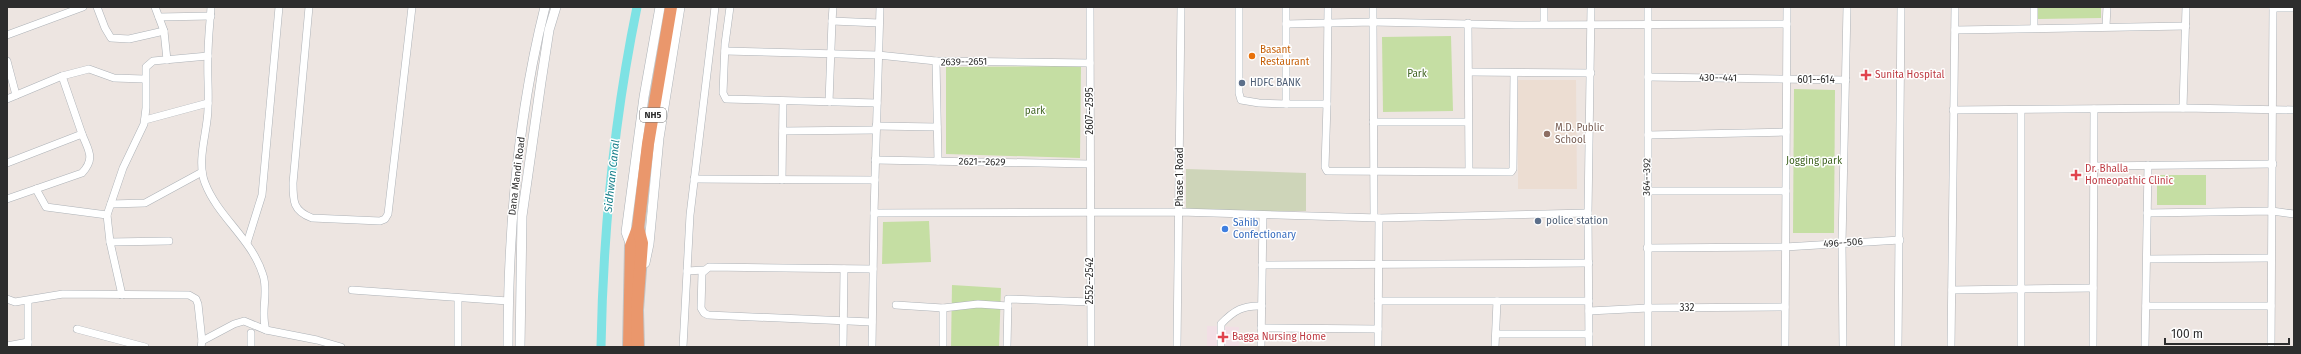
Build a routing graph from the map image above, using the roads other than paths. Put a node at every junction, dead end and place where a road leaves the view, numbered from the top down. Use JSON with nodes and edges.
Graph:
{"nodes":[{"id":1,"x":83,"y":7,"type":"edge"},
{"id":2,"x":97,"y":7,"type":"edge"},
{"id":3,"x":155,"y":7,"type":"edge"},
{"id":4,"x":211,"y":7,"type":"edge"},
{"id":5,"x":279,"y":7,"type":"edge"},
{"id":6,"x":309,"y":7,"type":"edge"},
{"id":7,"x":412,"y":7,"type":"edge"},
{"id":8,"x":545,"y":7,"type":"edge"},
{"id":9,"x":556,"y":7,"type":"edge"},
{"id":10,"x":660,"y":7,"type":"edge"},
{"id":11,"x":671,"y":7,"type":"edge"},
{"id":12,"x":680,"y":7,"type":"edge"},
{"id":13,"x":715,"y":7,"type":"edge"},
{"id":14,"x":730,"y":7,"type":"edge"},
{"id":15,"x":833,"y":7,"type":"edge"},
{"id":16,"x":880,"y":7,"type":"edge"},
{"id":17,"x":1090,"y":7,"type":"edge"},
{"id":18,"x":1181,"y":7,"type":"edge"},
{"id":19,"x":1239,"y":7,"type":"edge"},
{"id":20,"x":1286,"y":7,"type":"edge"},
{"id":21,"x":1328,"y":7,"type":"edge"},
{"id":22,"x":1373,"y":7,"type":"edge"},
{"id":23,"x":1544,"y":7,"type":"edge"},
{"id":24,"x":1591,"y":7,"type":"edge"},
{"id":25,"x":1648,"y":7,"type":"edge"},
{"id":26,"x":1787,"y":7,"type":"edge"},
{"id":27,"x":1847,"y":7,"type":"edge"},
{"id":28,"x":1901,"y":7,"type":"edge"},
{"id":29,"x":1955,"y":7,"type":"edge"},
{"id":30,"x":2034,"y":7,"type":"edge"},
{"id":31,"x":2106,"y":7,"type":"edge"},
{"id":32,"x":2186,"y":7,"type":"edge"},
{"id":33,"x":2273,"y":8,"type":"edge"},
{"id":34,"x":2294,"y":8,"type":"edge"},
{"id":35,"x":210,"y":16,"type":"junction"},
{"id":36,"x":159,"y":17,"type":"junction"},
{"id":37,"x":832,"y":21,"type":"junction"},
{"id":38,"x":1373,"y":22,"type":"junction"},
{"id":39,"x":879,"y":23,"type":"junction"},
{"id":40,"x":1328,"y":23,"type":"junction"},
{"id":41,"x":1286,"y":24,"type":"junction"},
{"id":42,"x":1468,"y":24,"type":"junction"},
{"id":43,"x":1544,"y":24,"type":"junction"},
{"id":44,"x":1647,"y":24,"type":"junction"},
{"id":45,"x":1787,"y":24,"type":"junction"},
{"id":46,"x":1592,"y":25,"type":"junction"},
{"id":47,"x":2106,"y":26,"type":"junction"},
{"id":48,"x":2186,"y":26,"type":"junction"},
{"id":49,"x":2034,"y":28,"type":"junction"},
{"id":50,"x":1955,"y":30,"type":"junction"},
{"id":51,"x":164,"y":31,"type":"junction"},
{"id":52,"x":7,"y":35,"type":"edge"},
{"id":53,"x":724,"y":50,"type":"junction"},
{"id":54,"x":831,"y":54,"type":"junction"},
{"id":55,"x":878,"y":55,"type":"junction"},
{"id":56,"x":208,"y":56,"type":"junction"},
{"id":57,"x":167,"y":60,"type":"junction"},
{"id":58,"x":7,"y":61,"type":"edge"},
{"id":59,"x":936,"y":61,"type":"junction"},
{"id":60,"x":1090,"y":62,"type":"junction"},
{"id":61,"x":1469,"y":72,"type":"junction"},
{"id":62,"x":1591,"y":72,"type":"junction"},
{"id":63,"x":1514,"y":73,"type":"junction"},
{"id":64,"x":62,"y":76,"type":"junction"},
{"id":65,"x":1648,"y":77,"type":"junction"},
{"id":66,"x":144,"y":79,"type":"junction"},
{"id":67,"x":1787,"y":80,"type":"junction"},
{"id":68,"x":1846,"y":80,"type":"junction"},
{"id":69,"x":16,"y":95,"type":"junction"},
{"id":70,"x":7,"y":99,"type":"edge"},
{"id":71,"x":783,"y":101,"type":"junction"},
{"id":72,"x":829,"y":102,"type":"junction"},
{"id":73,"x":208,"y":103,"type":"junction"},
{"id":74,"x":877,"y":103,"type":"junction"},
{"id":75,"x":1286,"y":104,"type":"junction"},
{"id":76,"x":1327,"y":104,"type":"junction"},
{"id":77,"x":2184,"y":108,"type":"junction"},
{"id":78,"x":2094,"y":109,"type":"junction"},
{"id":79,"x":1953,"y":110,"type":"junction"},
{"id":80,"x":2021,"y":110,"type":"junction"},
{"id":81,"x":2274,"y":110,"type":"junction"},
{"id":82,"x":2294,"y":110,"type":"edge"},
{"id":83,"x":145,"y":120,"type":"junction"},
{"id":84,"x":1373,"y":122,"type":"junction"},
{"id":85,"x":1468,"y":122,"type":"junction"},
{"id":86,"x":937,"y":127,"type":"junction"},
{"id":87,"x":876,"y":128,"type":"junction"},
{"id":88,"x":783,"y":131,"type":"junction"},
{"id":89,"x":1786,"y":132,"type":"junction"},
{"id":90,"x":82,"y":134,"type":"junction"},
{"id":91,"x":1648,"y":135,"type":"junction"},
{"id":92,"x":875,"y":160,"type":"junction"},
{"id":93,"x":938,"y":161,"type":"junction"},
{"id":94,"x":7,"y":163,"type":"edge"},
{"id":95,"x":1090,"y":164,"type":"junction"},
{"id":96,"x":2273,"y":164,"type":"junction"},
{"id":97,"x":2148,"y":165,"type":"junction"},
{"id":98,"x":2095,"y":166,"type":"junction"},
{"id":99,"x":1374,"y":170,"type":"junction"},
{"id":100,"x":1468,"y":171,"type":"junction"},
{"id":101,"x":202,"y":172,"type":"junction"},
{"id":102,"x":694,"y":179,"type":"junction"},
{"id":103,"x":782,"y":180,"type":"junction"},
{"id":104,"x":874,"y":180,"type":"junction"},
{"id":105,"x":36,"y":189,"type":"junction"},
{"id":106,"x":1647,"y":191,"type":"junction"},
{"id":107,"x":1786,"y":191,"type":"junction"},
{"id":108,"x":7,"y":199,"type":"edge"},
{"id":109,"x":111,"y":204,"type":"junction"},
{"id":110,"x":2272,"y":211,"type":"junction"},
{"id":111,"x":1180,"y":212,"type":"junction"},
{"id":112,"x":874,"y":213,"type":"junction"},
{"id":113,"x":1588,"y":213,"type":"junction"},
{"id":114,"x":2147,"y":213,"type":"junction"},
{"id":115,"x":1090,"y":214,"type":"junction"},
{"id":116,"x":2294,"y":214,"type":"edge"},
{"id":117,"x":106,"y":215,"type":"junction"},
{"id":118,"x":1262,"y":216,"type":"junction"},
{"id":119,"x":1377,"y":217,"type":"junction"},
{"id":120,"x":638,"y":226,"type":"junction"},
{"id":121,"x":1900,"y":240,"type":"junction"},
{"id":122,"x":169,"y":241,"type":"dead end"},
{"id":123,"x":110,"y":242,"type":"junction"},
{"id":124,"x":1842,"y":243,"type":"junction"},
{"id":125,"x":247,"y":244,"type":"junction"},
{"id":126,"x":631,"y":246,"type":"junction"},
{"id":127,"x":1785,"y":247,"type":"junction"},
{"id":128,"x":1647,"y":248,"type":"junction"},
{"id":129,"x":2271,"y":258,"type":"junction"},
{"id":130,"x":2147,"y":260,"type":"junction"},
{"id":131,"x":1589,"y":263,"type":"junction"},
{"id":132,"x":1262,"y":265,"type":"junction"},
{"id":133,"x":1378,"y":265,"type":"junction"},
{"id":134,"x":641,"y":268,"type":"junction"},
{"id":135,"x":844,"y":269,"type":"junction"},
{"id":136,"x":873,"y":269,"type":"junction"},
{"id":137,"x":704,"y":270,"type":"junction"},
{"id":138,"x":687,"y":271,"type":"junction"},
{"id":139,"x":2093,"y":288,"type":"junction"},
{"id":140,"x":352,"y":290,"type":"dead end"},
{"id":141,"x":1952,"y":290,"type":"junction"},
{"id":142,"x":2021,"y":290,"type":"junction"},
{"id":143,"x":122,"y":295,"type":"junction"},
{"id":144,"x":458,"y":298,"type":"junction"},
{"id":145,"x":7,"y":299,"type":"edge"},
{"id":146,"x":28,"y":301,"type":"junction"},
{"id":147,"x":508,"y":301,"type":"junction"},
{"id":148,"x":1378,"y":301,"type":"junction"},
{"id":149,"x":1498,"y":301,"type":"junction"},
{"id":150,"x":1589,"y":301,"type":"junction"},
{"id":151,"x":1008,"y":302,"type":"junction"},
{"id":152,"x":1090,"y":302,"type":"junction"},
{"id":153,"x":896,"y":305,"type":"dead end"},
{"id":154,"x":1262,"y":306,"type":"junction"},
{"id":155,"x":2146,"y":306,"type":"junction"},
{"id":156,"x":2271,"y":306,"type":"junction"},
{"id":157,"x":1785,"y":307,"type":"junction"},
{"id":158,"x":943,"y":308,"type":"junction"},
{"id":159,"x":1648,"y":308,"type":"junction"},
{"id":160,"x":1589,"y":311,"type":"junction"},
{"id":161,"x":843,"y":319,"type":"junction"},
{"id":162,"x":872,"y":322,"type":"junction"},
{"id":163,"x":1261,"y":328,"type":"junction"},
{"id":164,"x":77,"y":329,"type":"dead end"},
{"id":165,"x":1378,"y":329,"type":"junction"},
{"id":166,"x":266,"y":330,"type":"junction"},
{"id":167,"x":251,"y":333,"type":"dead end"},
{"id":168,"x":1496,"y":334,"type":"junction"},
{"id":169,"x":1589,"y":334,"type":"junction"},
{"id":170,"x":202,"y":344,"type":"edge"},
{"id":171,"x":28,"y":345,"type":"edge"},
{"id":172,"x":7,"y":346,"type":"edge"},
{"id":173,"x":145,"y":347,"type":"edge"},
{"id":174,"x":251,"y":347,"type":"edge"},
{"id":175,"x":341,"y":347,"type":"edge"},
{"id":176,"x":458,"y":347,"type":"edge"},
{"id":177,"x":508,"y":347,"type":"edge"},
{"id":178,"x":520,"y":347,"type":"edge"},
{"id":179,"x":629,"y":347,"type":"edge"},
{"id":180,"x":638,"y":347,"type":"edge"},
{"id":181,"x":683,"y":347,"type":"edge"},
{"id":182,"x":843,"y":347,"type":"edge"},
{"id":183,"x":872,"y":347,"type":"edge"},
{"id":184,"x":943,"y":347,"type":"edge"},
{"id":185,"x":1007,"y":347,"type":"edge"},
{"id":186,"x":1091,"y":347,"type":"edge"},
{"id":187,"x":1177,"y":347,"type":"edge"},
{"id":188,"x":1221,"y":347,"type":"edge"},
{"id":189,"x":1261,"y":347,"type":"edge"},
{"id":190,"x":1378,"y":347,"type":"edge"},
{"id":191,"x":1495,"y":347,"type":"edge"},
{"id":192,"x":1589,"y":347,"type":"edge"},
{"id":193,"x":1648,"y":347,"type":"edge"},
{"id":194,"x":1784,"y":347,"type":"edge"},
{"id":195,"x":1843,"y":347,"type":"edge"},
{"id":196,"x":1898,"y":347,"type":"edge"},
{"id":197,"x":1951,"y":347,"type":"edge"},
{"id":198,"x":2020,"y":347,"type":"edge"},
{"id":199,"x":2093,"y":347,"type":"edge"},
{"id":200,"x":2145,"y":347,"type":"edge"},
{"id":201,"x":2271,"y":347,"type":"edge"}],
"edges":[{"from":1,"to":52,"type":"street"},
{"from":2,"to":51,"type":"street"},
{"from":3,"to":36,"type":"street"},
{"from":4,"to":35,"type":"street"},
{"from":5,"to":125,"type":"street"},
{"from":6,"to":7,"type":"street"},
{"from":8,"to":147,"type":"street","name":"Dana Mandi Road"},
{"from":9,"to":178,"type":"street"},
{"from":10,"to":126,"type":"street"},
{"from":11,"to":120,"type":"highway","number":"NH5"},
{"from":12,"to":134,"type":"street"},
{"from":13,"to":102,"type":"street"},
{"from":14,"to":53,"type":"street"},
{"from":15,"to":37,"type":"street"},
{"from":16,"to":39,"type":"street"},
{"from":17,"to":60,"type":"street","name":"2607--2595"},
{"from":18,"to":111,"type":"street","name":"Phase 1 Road"},
{"from":19,"to":75,"type":"street"},
{"from":20,"to":41,"type":"street"},
{"from":21,"to":40,"type":"street"},
{"from":22,"to":38,"type":"street"},
{"from":23,"to":43,"type":"street"},
{"from":24,"to":46,"type":"street"},
{"from":25,"to":44,"type":"street","name":"364--392"},
{"from":26,"to":45,"type":"street"},
{"from":27,"to":68,"type":"street"},
{"from":28,"to":121,"type":"street"},
{"from":29,"to":50,"type":"street"},
{"from":30,"to":49,"type":"street"},
{"from":31,"to":47,"type":"street"},
{"from":32,"to":48,"type":"street"},
{"from":33,"to":34,"type":"street"},
{"from":33,"to":81,"type":"street"},
{"from":35,"to":36,"type":"street"},
{"from":35,"to":56,"type":"street"},
{"from":36,"to":51,"type":"street"},
{"from":37,"to":39,"type":"street"},
{"from":37,"to":54,"type":"street"},
{"from":38,"to":40,"type":"street"},
{"from":38,"to":42,"type":"street"},
{"from":38,"to":84,"type":"street"},
{"from":39,"to":55,"type":"street"},
{"from":40,"to":41,"type":"street"},
{"from":40,"to":76,"type":"street"},
{"from":41,"to":75,"type":"street"},
{"from":42,"to":43,"type":"street"},
{"from":42,"to":61,"type":"street"},
{"from":43,"to":46,"type":"street"},
{"from":44,"to":45,"type":"street"},
{"from":44,"to":46,"type":"street"},
{"from":44,"to":65,"type":"street","name":"364--392"},
{"from":45,"to":67,"type":"street"},
{"from":46,"to":62,"type":"street"},
{"from":47,"to":48,"type":"street"},
{"from":47,"to":49,"type":"street"},
{"from":48,"to":77,"type":"street"},
{"from":49,"to":50,"type":"street"},
{"from":50,"to":79,"type":"street"},
{"from":51,"to":57,"type":"street"},
{"from":53,"to":54,"type":"street"},
{"from":53,"to":71,"type":"street"},
{"from":54,"to":55,"type":"street"},
{"from":54,"to":72,"type":"street"},
{"from":55,"to":59,"type":"street"},
{"from":55,"to":74,"type":"street"},
{"from":56,"to":57,"type":"street"},
{"from":56,"to":73,"type":"street"},
{"from":57,"to":66,"type":"street"},
{"from":58,"to":69,"type":"street"},
{"from":59,"to":60,"type":"street","name":"2639--2651"},
{"from":59,"to":86,"type":"street","name":"2639--2651"},
{"from":60,"to":95,"type":"street","name":"2607--2595"},
{"from":61,"to":63,"type":"street"},
{"from":61,"to":85,"type":"street"},
{"from":62,"to":63,"type":"street"},
{"from":62,"to":113,"type":"street"},
{"from":63,"to":100,"type":"street"},
{"from":64,"to":66,"type":"street"},
{"from":64,"to":69,"type":"street"},
{"from":64,"to":90,"type":"street"},
{"from":65,"to":67,"type":"street","name":"430--441"},
{"from":65,"to":91,"type":"street","name":"364--392"},
{"from":66,"to":83,"type":"street"},
{"from":67,"to":68,"type":"street","name":"601--614"},
{"from":67,"to":89,"type":"street"},
{"from":68,"to":124,"type":"street"},
{"from":69,"to":70,"type":"street"},
{"from":71,"to":72,"type":"street"},
{"from":71,"to":88,"type":"street"},
{"from":72,"to":74,"type":"street"},
{"from":73,"to":83,"type":"street"},
{"from":73,"to":101,"type":"street"},
{"from":74,"to":87,"type":"street"},
{"from":75,"to":76,"type":"street"},
{"from":76,"to":99,"type":"street"},
{"from":77,"to":78,"type":"street"},
{"from":77,"to":81,"type":"street"},
{"from":78,"to":80,"type":"street"},
{"from":78,"to":98,"type":"street"},
{"from":79,"to":80,"type":"street"},
{"from":79,"to":141,"type":"street"},
{"from":80,"to":142,"type":"street"},
{"from":81,"to":82,"type":"street"},
{"from":81,"to":96,"type":"street"},
{"from":83,"to":109,"type":"street"},
{"from":84,"to":85,"type":"street"},
{"from":84,"to":99,"type":"street"},
{"from":85,"to":100,"type":"street"},
{"from":86,"to":87,"type":"street"},
{"from":86,"to":93,"type":"street","name":"2639--2651"},
{"from":87,"to":88,"type":"street"},
{"from":87,"to":92,"type":"street"},
{"from":88,"to":103,"type":"street"},
{"from":89,"to":91,"type":"street"},
{"from":89,"to":107,"type":"street"},
{"from":90,"to":94,"type":"street"},
{"from":90,"to":105,"type":"street"},
{"from":91,"to":106,"type":"street","name":"364--392"},
{"from":92,"to":93,"type":"street","name":"2621--2629"},
{"from":92,"to":104,"type":"street"},
{"from":93,"to":95,"type":"street","name":"2621--2629"},
{"from":95,"to":115,"type":"street","name":"2607--2595"},
{"from":96,"to":97,"type":"street"},
{"from":96,"to":110,"type":"street"},
{"from":97,"to":98,"type":"street"},
{"from":97,"to":114,"type":"street"},
{"from":98,"to":139,"type":"street"},
{"from":99,"to":100,"type":"street"},
{"from":99,"to":119,"type":"street"},
{"from":101,"to":109,"type":"street"},
{"from":101,"to":125,"type":"street"},
{"from":102,"to":103,"type":"street"},
{"from":102,"to":138,"type":"street"},
{"from":103,"to":104,"type":"street"},
{"from":104,"to":112,"type":"street"},
{"from":105,"to":108,"type":"street"},
{"from":105,"to":117,"type":"street"},
{"from":106,"to":107,"type":"street"},
{"from":106,"to":128,"type":"street","name":"364--392"},
{"from":107,"to":127,"type":"street"},
{"from":109,"to":117,"type":"street"},
{"from":110,"to":114,"type":"street"},
{"from":110,"to":116,"type":"street"},
{"from":110,"to":129,"type":"street"},
{"from":111,"to":115,"type":"street"},
{"from":111,"to":118,"type":"street"},
{"from":111,"to":187,"type":"street","name":"Phase 1 Road"},
{"from":112,"to":115,"type":"street"},
{"from":112,"to":136,"type":"street"},
{"from":113,"to":119,"type":"street"},
{"from":113,"to":131,"type":"street"},
{"from":114,"to":130,"type":"street"},
{"from":115,"to":152,"type":"street","name":"2552--2542"},
{"from":117,"to":123,"type":"street"},
{"from":118,"to":119,"type":"street"},
{"from":118,"to":132,"type":"street"},
{"from":119,"to":133,"type":"street"},
{"from":120,"to":126,"type":"highway","number":"NH5"},
{"from":120,"to":134,"type":"highway","number":"NH5"},
{"from":121,"to":124,"type":"street","name":"496--506"},
{"from":121,"to":196,"type":"street"},
{"from":122,"to":123,"type":"street"},
{"from":123,"to":143,"type":"street"},
{"from":124,"to":127,"type":"street","name":"496--506"},
{"from":124,"to":195,"type":"street"},
{"from":125,"to":166,"type":"street"},
{"from":126,"to":179,"type":"highway","number":"NH5"},
{"from":127,"to":128,"type":"street","name":"496--506"},
{"from":127,"to":157,"type":"street"},
{"from":128,"to":159,"type":"street","name":"364--392"},
{"from":129,"to":130,"type":"street"},
{"from":129,"to":156,"type":"street"},
{"from":130,"to":155,"type":"street"},
{"from":131,"to":133,"type":"street"},
{"from":131,"to":150,"type":"street"},
{"from":132,"to":133,"type":"street"},
{"from":132,"to":154,"type":"street"},
{"from":133,"to":148,"type":"street"},
{"from":134,"to":180,"type":"highway","number":"NH5"},
{"from":135,"to":136,"type":"street"},
{"from":135,"to":137,"type":"street"},
{"from":135,"to":161,"type":"street"},
{"from":136,"to":162,"type":"street"},
{"from":137,"to":138,"type":"street"},
{"from":137,"to":161,"type":"street"},
{"from":138,"to":181,"type":"street"},
{"from":139,"to":142,"type":"street"},
{"from":139,"to":199,"type":"street"},
{"from":140,"to":144,"type":"street"},
{"from":141,"to":142,"type":"street"},
{"from":141,"to":197,"type":"street"},
{"from":142,"to":198,"type":"street"},
{"from":143,"to":146,"type":"street"},
{"from":143,"to":170,"type":"street"},
{"from":144,"to":147,"type":"street"},
{"from":144,"to":176,"type":"street"},
{"from":145,"to":146,"type":"street"},
{"from":146,"to":171,"type":"street"},
{"from":147,"to":177,"type":"street","name":"Dana Mandi Road"},
{"from":148,"to":149,"type":"street"},
{"from":148,"to":165,"type":"street"},
{"from":149,"to":150,"type":"street"},
{"from":149,"to":168,"type":"street"},
{"from":150,"to":160,"type":"street"},
{"from":151,"to":152,"type":"street"},
{"from":151,"to":158,"type":"street"},
{"from":151,"to":185,"type":"street"},
{"from":152,"to":186,"type":"street","name":"2552--2542"},
{"from":153,"to":158,"type":"street"},
{"from":154,"to":163,"type":"street"},
{"from":154,"to":188,"type":"street"},
{"from":155,"to":156,"type":"street"},
{"from":155,"to":200,"type":"street"},
{"from":156,"to":201,"type":"street"},
{"from":157,"to":159,"type":"street","name":"332"},
{"from":157,"to":194,"type":"street"},
{"from":158,"to":184,"type":"street"},
{"from":159,"to":160,"type":"street","name":"332"},
{"from":159,"to":193,"type":"street","name":"364--392"},
{"from":160,"to":169,"type":"street"},
{"from":161,"to":162,"type":"street"},
{"from":161,"to":182,"type":"street"},
{"from":162,"to":183,"type":"street"},
{"from":163,"to":165,"type":"street"},
{"from":163,"to":189,"type":"street"},
{"from":164,"to":173,"type":"street"},
{"from":165,"to":190,"type":"street"},
{"from":166,"to":170,"type":"street"},
{"from":166,"to":175,"type":"street"},
{"from":167,"to":174,"type":"street"},
{"from":168,"to":169,"type":"street"},
{"from":168,"to":191,"type":"street"},
{"from":169,"to":192,"type":"street"},
{"from":171,"to":172,"type":"street"}]}
